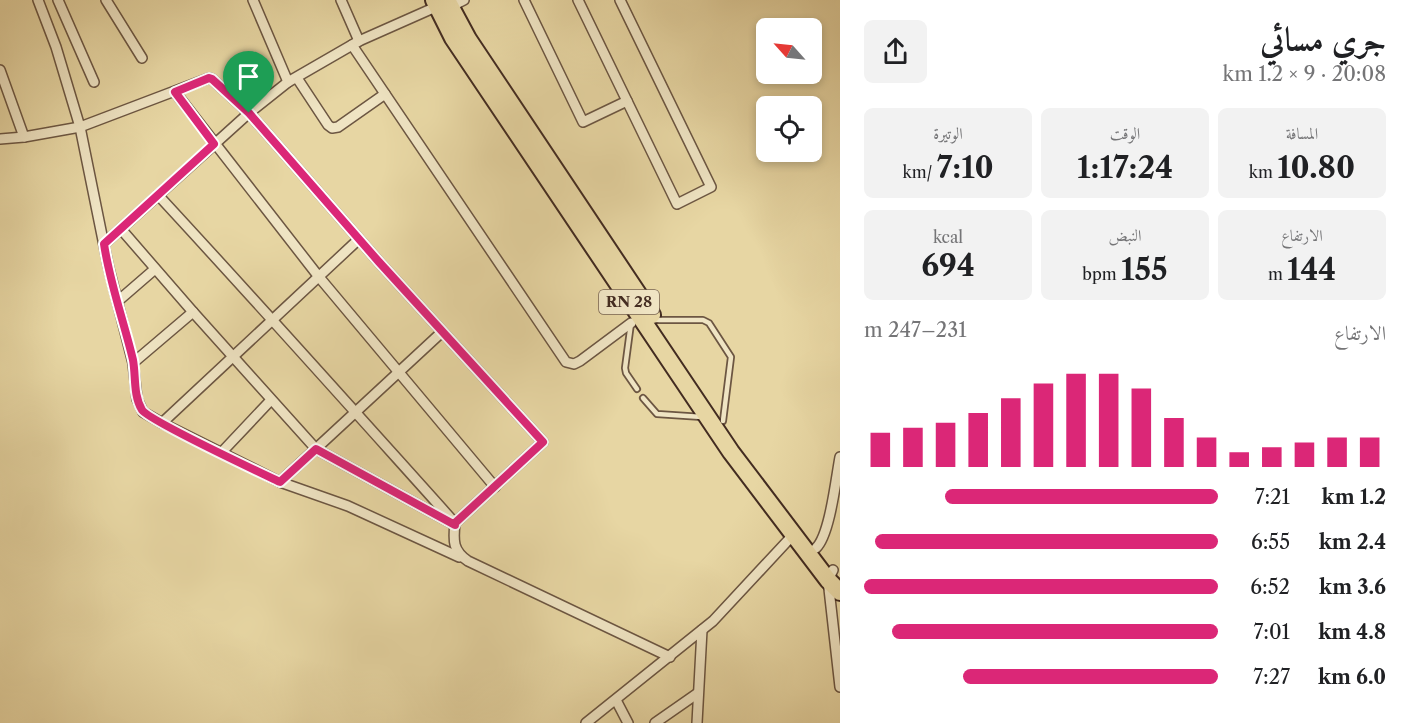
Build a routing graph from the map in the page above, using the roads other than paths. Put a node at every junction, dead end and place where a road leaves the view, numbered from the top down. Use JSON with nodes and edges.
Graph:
{"nodes":[{"id":1,"x":38,"y":0,"type":"edge"},
{"id":2,"x":58,"y":0,"type":"edge"},
{"id":3,"x":106,"y":0,"type":"edge"},
{"id":4,"x":254,"y":0,"type":"edge"},
{"id":5,"x":341,"y":0,"type":"edge"},
{"id":6,"x":524,"y":0,"type":"edge"},
{"id":7,"x":578,"y":0,"type":"edge"},
{"id":8,"x":620,"y":0,"type":"edge"},
{"id":9,"x":441,"y":3,"type":"edge"},
{"id":10,"x":355,"y":43,"type":"junction"},
{"id":11,"x":142,"y":58,"type":"dead end"},
{"id":12,"x":0,"y":70,"type":"edge"},
{"id":13,"x":292,"y":80,"type":"junction"},
{"id":14,"x":94,"y":82,"type":"dead end"},
{"id":15,"x":175,"y":92,"type":"junction"},
{"id":16,"x":385,"y":94,"type":"junction"},
{"id":17,"x":627,"y":100,"type":"junction"},
{"id":18,"x":249,"y":113,"type":"junction"},
{"id":19,"x":80,"y":127,"type":"junction"},
{"id":20,"x":24,"y":137,"type":"junction"},
{"id":21,"x":0,"y":139,"type":"edge"},
{"id":22,"x":214,"y":144,"type":"junction"},
{"id":23,"x":158,"y":195,"type":"junction"},
{"id":24,"x":121,"y":229,"type":"junction"},
{"id":25,"x":360,"y":239,"type":"junction"},
{"id":26,"x":104,"y":244,"type":"junction"},
{"id":27,"x":155,"y":269,"type":"junction"},
{"id":28,"x":319,"y":277,"type":"junction"},
{"id":29,"x":118,"y":301,"type":"junction"},
{"id":30,"x":630,"y":304,"type":"junction"},
{"id":31,"x":193,"y":312,"type":"junction"},
{"id":32,"x":273,"y":319,"type":"junction"},
{"id":33,"x":655,"y":320,"type":"junction"},
{"id":34,"x":631,"y":323,"type":"junction"},
{"id":35,"x":442,"y":332,"type":"junction"},
{"id":36,"x":232,"y":357,"type":"junction"},
{"id":37,"x":134,"y":363,"type":"junction"},
{"id":38,"x":398,"y":373,"type":"junction"},
{"id":39,"x":637,"y":389,"type":"dead end"},
{"id":40,"x":643,"y":398,"type":"dead end"},
{"id":41,"x":271,"y":400,"type":"junction"},
{"id":42,"x":355,"y":413,"type":"junction"},
{"id":43,"x":715,"y":419,"type":"junction"},
{"id":44,"x":162,"y":423,"type":"junction"},
{"id":45,"x":316,"y":449,"type":"junction"},
{"id":46,"x":222,"y":453,"type":"junction"},
{"id":47,"x":840,"y":457,"type":"edge"},
{"id":48,"x":280,"y":482,"type":"junction"},
{"id":49,"x":495,"y":487,"type":"junction"},
{"id":50,"x":455,"y":524,"type":"junction"},
{"id":51,"x":793,"y":535,"type":"junction"},
{"id":52,"x":816,"y":548,"type":"junction"},
{"id":53,"x":468,"y":561,"type":"junction"},
{"id":54,"x":834,"y":575,"type":"edge"},
{"id":55,"x":840,"y":592,"type":"edge"},
{"id":56,"x":702,"y":630,"type":"junction"},
{"id":57,"x":670,"y":657,"type":"junction"},
{"id":58,"x":840,"y":687,"type":"edge"},
{"id":59,"x":699,"y":693,"type":"junction"},
{"id":60,"x":616,"y":700,"type":"junction"},
{"id":61,"x":586,"y":723,"type":"edge"},
{"id":62,"x":628,"y":723,"type":"edge"},
{"id":63,"x":655,"y":723,"type":"edge"},
{"id":64,"x":697,"y":723,"type":"edge"}],
"edges":[{"from":1,"to":19,"type":"street"},
{"from":2,"to":14,"type":"street"},
{"from":3,"to":11,"type":"street"},
{"from":4,"to":13,"type":"street"},
{"from":5,"to":10,"type":"street"},
{"from":6,"to":17,"type":"street"},
{"from":7,"to":17,"type":"street"},
{"from":8,"to":17,"type":"street"},
{"from":9,"to":10,"type":"street"},
{"from":9,"to":30,"type":"highway","number":"RN 28"},
{"from":9,"to":33,"type":"highway","number":"RN 28"},
{"from":10,"to":13,"type":"street"},
{"from":10,"to":16,"type":"street"},
{"from":12,"to":20,"type":"street"},
{"from":13,"to":16,"type":"street"},
{"from":13,"to":18,"type":"street"},
{"from":15,"to":18,"type":"street"},
{"from":15,"to":19,"type":"street"},
{"from":15,"to":22,"type":"street"},
{"from":16,"to":34,"type":"street"},
{"from":18,"to":22,"type":"street"},
{"from":18,"to":25,"type":"street"},
{"from":19,"to":20,"type":"street"},
{"from":19,"to":26,"type":"street"},
{"from":20,"to":21,"type":"street"},
{"from":22,"to":23,"type":"street"},
{"from":22,"to":28,"type":"street"},
{"from":23,"to":24,"type":"street"},
{"from":23,"to":32,"type":"street"},
{"from":24,"to":26,"type":"street"},
{"from":24,"to":27,"type":"street"},
{"from":25,"to":28,"type":"street"},
{"from":25,"to":35,"type":"street"},
{"from":26,"to":29,"type":"street"},
{"from":27,"to":29,"type":"street"},
{"from":27,"to":31,"type":"street"},
{"from":28,"to":32,"type":"street"},
{"from":28,"to":38,"type":"street"},
{"from":29,"to":37,"type":"street"},
{"from":30,"to":34,"type":"lane"},
{"from":30,"to":43,"type":"highway","number":"RN 28"},
{"from":31,"to":36,"type":"street"},
{"from":31,"to":37,"type":"street"},
{"from":32,"to":36,"type":"street"},
{"from":32,"to":42,"type":"street"},
{"from":33,"to":43,"type":"highway","number":"RN 28"},
{"from":33,"to":43,"type":"lane"},
{"from":34,"to":39,"type":"lane"},
{"from":35,"to":38,"type":"street"},
{"from":35,"to":49,"type":"street"},
{"from":36,"to":41,"type":"street"},
{"from":36,"to":44,"type":"street"},
{"from":37,"to":44,"type":"street"},
{"from":38,"to":42,"type":"street"},
{"from":38,"to":49,"type":"street"},
{"from":40,"to":43,"type":"lane"},
{"from":41,"to":45,"type":"street"},
{"from":41,"to":46,"type":"street"},
{"from":42,"to":45,"type":"street"},
{"from":42,"to":50,"type":"street"},
{"from":43,"to":51,"type":"highway","number":"RN 28"},
{"from":43,"to":52,"type":"highway","number":"RN 28"},
{"from":44,"to":46,"type":"street"},
{"from":45,"to":48,"type":"street"},
{"from":45,"to":50,"type":"street"},
{"from":46,"to":48,"type":"street"},
{"from":47,"to":52,"type":"street"},
{"from":48,"to":53,"type":"street"},
{"from":49,"to":50,"type":"street"},
{"from":50,"to":53,"type":"street"},
{"from":51,"to":54,"type":"highway","number":"RN 28"},
{"from":51,"to":56,"type":"street"},
{"from":52,"to":54,"type":"highway","number":"RN 28"},
{"from":53,"to":57,"type":"street"},
{"from":54,"to":55,"type":"highway","number":"RN 28"},
{"from":54,"to":58,"type":"street"},
{"from":56,"to":57,"type":"street"},
{"from":56,"to":59,"type":"street"},
{"from":57,"to":60,"type":"street"},
{"from":59,"to":63,"type":"street"},
{"from":59,"to":64,"type":"street"},
{"from":60,"to":61,"type":"street"},
{"from":60,"to":62,"type":"street"}]}
